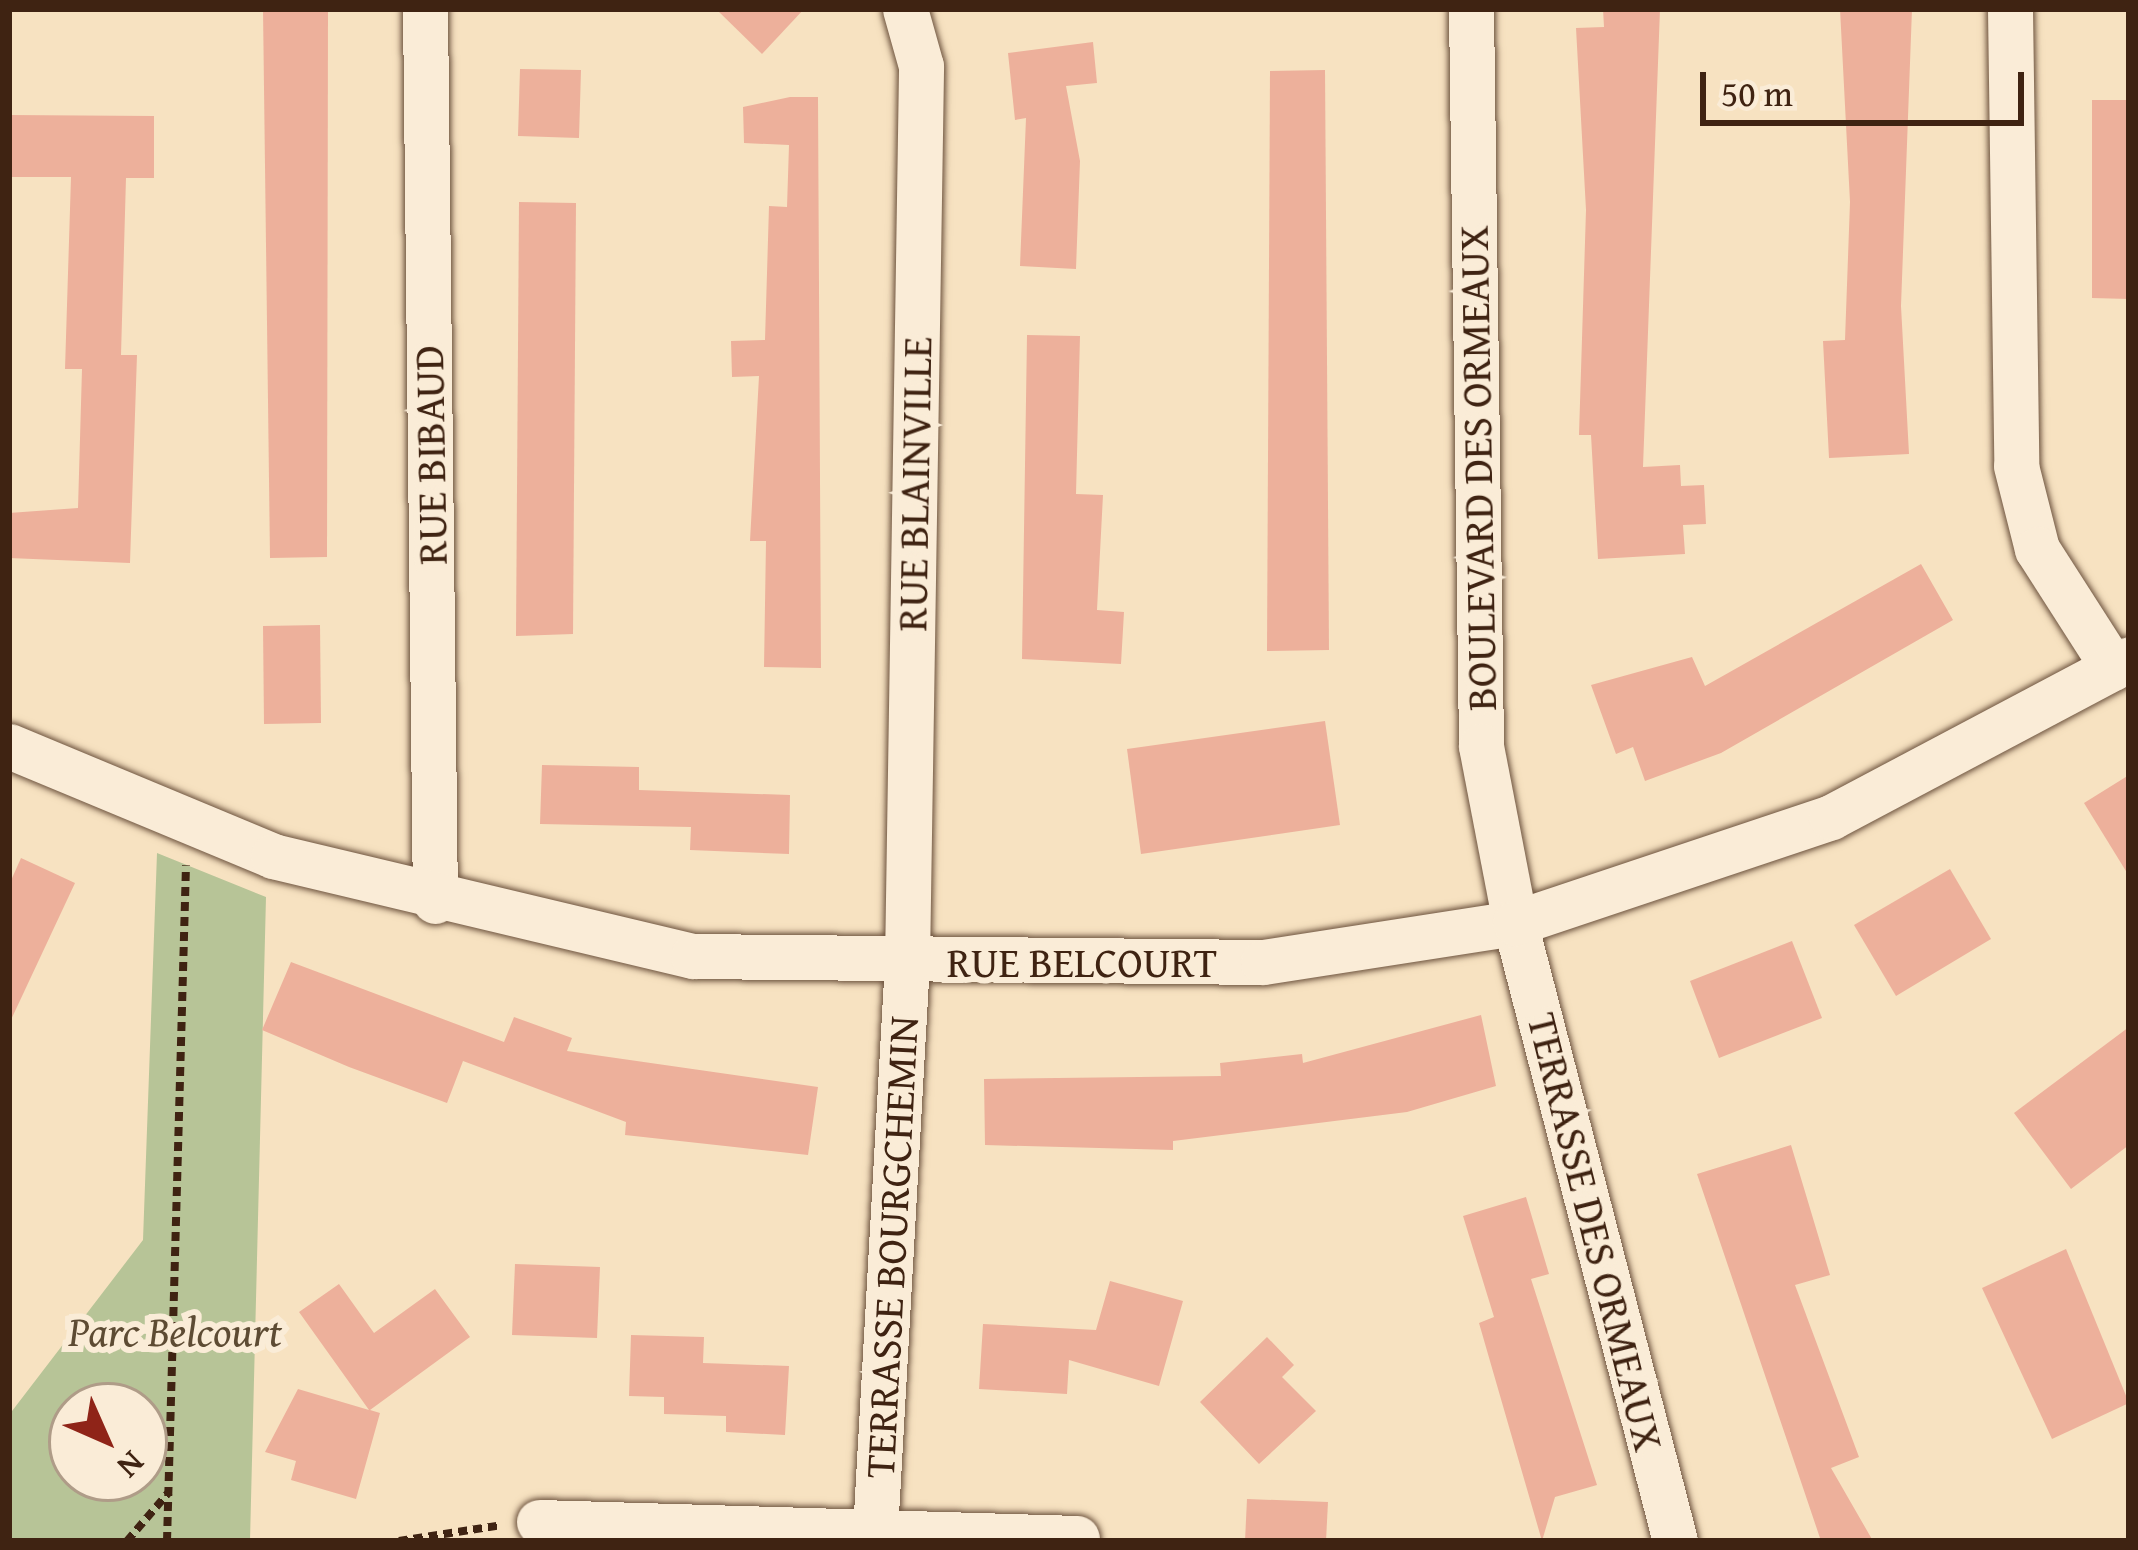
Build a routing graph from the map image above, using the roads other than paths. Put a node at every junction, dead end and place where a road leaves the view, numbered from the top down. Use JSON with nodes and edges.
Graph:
{"nodes":[{"id":1,"x":425,"y":9,"type":"edge"},
{"id":2,"x":905,"y":9,"type":"edge"},
{"id":3,"x":1471,"y":9,"type":"edge"},
{"id":4,"x":2010,"y":9,"type":"edge"},
{"id":5,"x":2121,"y":664,"type":"edge"},
{"id":6,"x":9,"y":746,"type":"edge"},
{"id":7,"x":435,"y":901,"type":"junction"},
{"id":8,"x":1515,"y":923,"type":"junction"},
{"id":9,"x":907,"y":962,"type":"junction"},
{"id":10,"x":539,"y":1522,"type":"road end"},
{"id":11,"x":875,"y":1532,"type":"junction"},
{"id":12,"x":1077,"y":1538,"type":"edge"},
{"id":13,"x":1675,"y":1541,"type":"edge"}],
"edges":[{"from":1,"to":7,"type":"street","name":"RUE BIBAUD"},
{"from":2,"to":9,"type":"street","name":"RUE BLAINVILLE"},
{"from":3,"to":8,"type":"street","name":"BOULEVARD DES ORMEAUX"},
{"from":4,"to":5,"type":"street"},
{"from":5,"to":8,"type":"street","name":"RUE BELCOURT"},
{"from":6,"to":7,"type":"street","name":"RUE BELCOURT"},
{"from":7,"to":9,"type":"street","name":"RUE BELCOURT"},
{"from":8,"to":9,"type":"street","name":"RUE BELCOURT"},
{"from":8,"to":13,"type":"street","name":"TERRASSE DES ORMEAUX"},
{"from":9,"to":11,"type":"street","name":"TERRASSE BOURGCHEMIN"},
{"from":10,"to":11,"type":"street","name":"TERRASSE BOURGCHEMIN"},
{"from":11,"to":12,"type":"street","name":"TERRASSE BOURGCHEMIN"}]}
